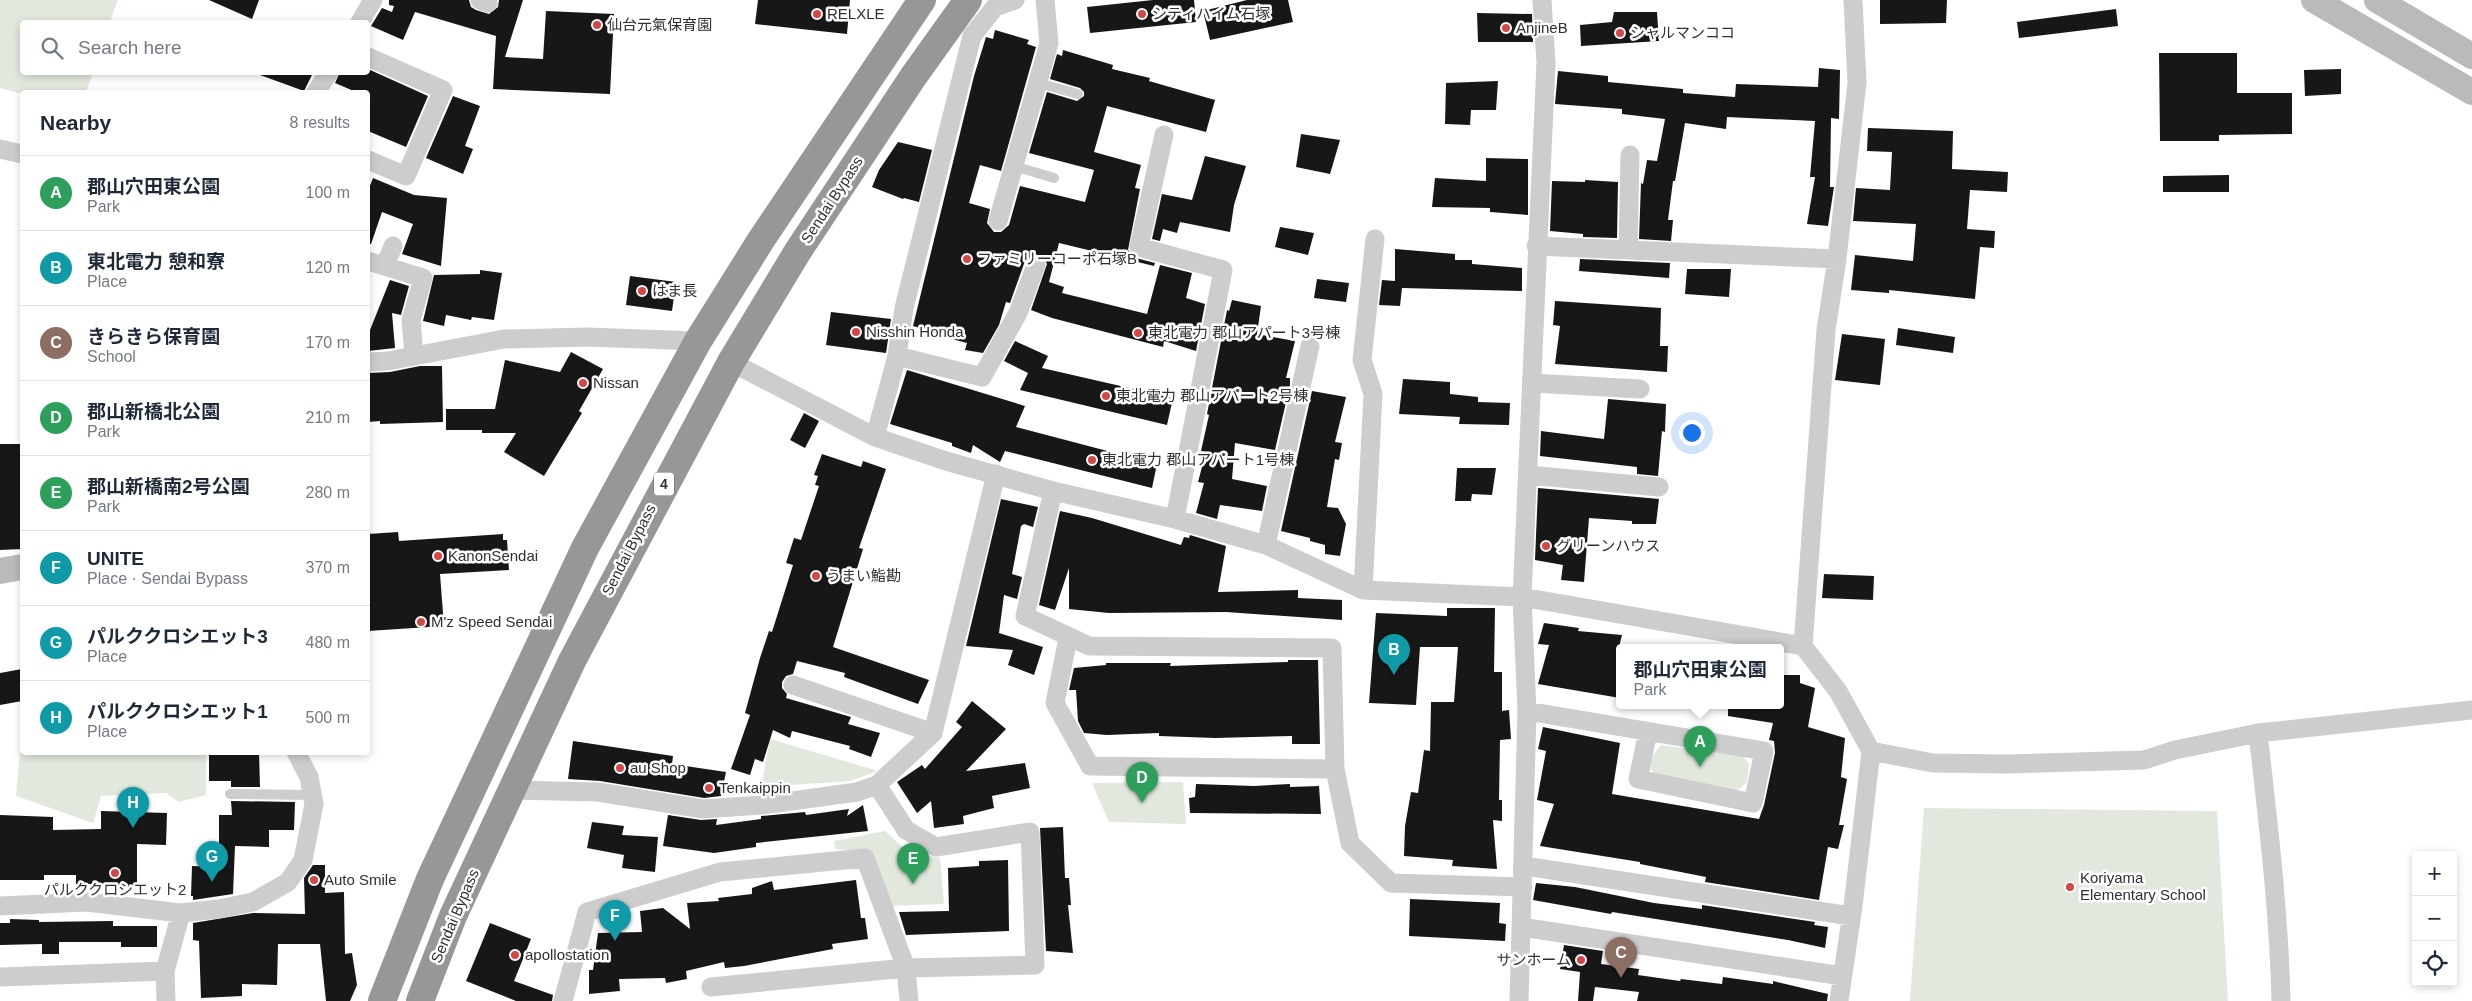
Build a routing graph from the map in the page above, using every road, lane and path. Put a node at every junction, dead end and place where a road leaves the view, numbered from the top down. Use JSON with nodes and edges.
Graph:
{"nodes":[{"id":1,"x":373,"y":0,"type":"edge"},
{"id":2,"x":922,"y":0,"type":"edge"},
{"id":3,"x":968,"y":0,"type":"edge"},
{"id":4,"x":1016,"y":0,"type":"edge"},
{"id":5,"x":1045,"y":0,"type":"edge"},
{"id":6,"x":1542,"y":0,"type":"edge"},
{"id":7,"x":1853,"y":0,"type":"edge"},
{"id":8,"x":2314,"y":0,"type":"edge"},
{"id":9,"x":2377,"y":0,"type":"edge"},
{"id":10,"x":361,"y":20,"type":"edge"},
{"id":11,"x":2472,"y":56,"type":"edge"},
{"id":12,"x":370,"y":58,"type":"edge"},
{"id":13,"x":327,"y":75,"type":"edge"},
{"id":14,"x":1038,"y":83,"type":"junction"},
{"id":15,"x":317,"y":90,"type":"edge"},
{"id":16,"x":2472,"y":92,"type":"edge"},
{"id":17,"x":1078,"y":94,"type":"dead end"},
{"id":18,"x":1164,"y":135,"type":"dead end"},
{"id":19,"x":0,"y":149,"type":"edge"},
{"id":20,"x":20,"y":154,"type":"edge"},
{"id":21,"x":1630,"y":155,"type":"dead end"},
{"id":22,"x":370,"y":161,"type":"edge"},
{"id":23,"x":1014,"y":166,"type":"junction"},
{"id":24,"x":1054,"y":178,"type":"dead end"},
{"id":25,"x":998,"y":221,"type":"dead end"},
{"id":26,"x":1375,"y":239,"type":"dead end"},
{"id":27,"x":393,"y":246,"type":"dead end"},
{"id":28,"x":1536,"y":246,"type":"junction"},
{"id":29,"x":1628,"y":250,"type":"junction"},
{"id":30,"x":1837,"y":259,"type":"junction"},
{"id":31,"x":376,"y":264,"type":"edge"},
{"id":32,"x":1036,"y":265,"type":"dead end"},
{"id":33,"x":698,"y":342,"type":"junction"},
{"id":34,"x":1310,"y":346,"type":"dead end"},
{"id":35,"x":414,"y":356,"type":"junction"},
{"id":36,"x":897,"y":356,"type":"junction"},
{"id":37,"x":370,"y":362,"type":"edge"},
{"id":38,"x":731,"y":362,"type":"junction"},
{"id":39,"x":1532,"y":383,"type":"junction"},
{"id":40,"x":1640,"y":389,"type":"dead end"},
{"id":41,"x":875,"y":437,"type":"junction"},
{"id":42,"x":996,"y":474,"type":"junction"},
{"id":43,"x":1528,"y":475,"type":"junction"},
{"id":44,"x":1659,"y":487,"type":"dead end"},
{"id":45,"x":1053,"y":491,"type":"junction"},
{"id":46,"x":1174,"y":519,"type":"junction"},
{"id":47,"x":1266,"y":545,"type":"junction"},
{"id":48,"x":20,"y":567,"type":"edge"},
{"id":49,"x":0,"y":571,"type":"edge"},
{"id":50,"x":1364,"y":590,"type":"junction"},
{"id":51,"x":1522,"y":597,"type":"junction"},
{"id":52,"x":1068,"y":638,"type":"junction"},
{"id":53,"x":1803,"y":646,"type":"junction"},
{"id":54,"x":793,"y":685,"type":"dead end"},
{"id":55,"x":2472,"y":710,"type":"edge"},
{"id":56,"x":1527,"y":711,"type":"junction"},
{"id":57,"x":1648,"y":732,"type":"junction"},
{"id":58,"x":933,"y":733,"type":"junction"},
{"id":59,"x":2258,"y":733,"type":"junction"},
{"id":60,"x":1871,"y":752,"type":"junction"},
{"id":61,"x":298,"y":755,"type":"edge"},
{"id":62,"x":1335,"y":769,"type":"junction"},
{"id":63,"x":878,"y":785,"type":"junction"},
{"id":64,"x":512,"y":790,"type":"junction"},
{"id":65,"x":230,"y":794,"type":"dead end"},
{"id":66,"x":312,"y":795,"type":"junction"},
{"id":67,"x":1524,"y":866,"type":"junction"},
{"id":68,"x":1523,"y":887,"type":"junction"},
{"id":69,"x":0,"y":906,"type":"edge"},
{"id":70,"x":181,"y":913,"type":"junction"},
{"id":71,"x":1852,"y":916,"type":"junction"},
{"id":72,"x":1522,"y":927,"type":"junction"},
{"id":73,"x":906,"y":968,"type":"junction"},
{"id":74,"x":165,"y":971,"type":"junction"},
{"id":75,"x":1842,"y":976,"type":"junction"},
{"id":76,"x":0,"y":977,"type":"edge"},
{"id":77,"x":711,"y":987,"type":"dead end"},
{"id":78,"x":166,"y":1001,"type":"edge"},
{"id":79,"x":382,"y":1001,"type":"edge"},
{"id":80,"x":420,"y":1001,"type":"edge"},
{"id":81,"x":563,"y":1001,"type":"edge"},
{"id":82,"x":909,"y":1001,"type":"edge"},
{"id":83,"x":1519,"y":1001,"type":"edge"},
{"id":84,"x":1839,"y":1001,"type":"edge"},
{"id":85,"x":2281,"y":1001,"type":"edge"}],
"edges":[{"from":1,"to":10,"type":"street"},
{"from":2,"to":33,"type":"highway"},
{"from":3,"to":38,"type":"highway","name":"Sendai Bypass","number":"4"},
{"from":4,"to":36,"type":"street"},
{"from":5,"to":14,"type":"street"},
{"from":6,"to":28,"type":"street"},
{"from":7,"to":30,"type":"street"},
{"from":8,"to":16,"type":"street"},
{"from":9,"to":11,"type":"street"},
{"from":12,"to":22,"type":"street"},
{"from":13,"to":15,"type":"street"},
{"from":14,"to":17,"type":"lane"},
{"from":14,"to":23,"type":"street"},
{"from":18,"to":46,"type":"street"},
{"from":19,"to":20,"type":"street"},
{"from":21,"to":29,"type":"street"},
{"from":23,"to":24,"type":"lane"},
{"from":23,"to":25,"type":"street"},
{"from":26,"to":50,"type":"street"},
{"from":27,"to":31,"type":"street"},
{"from":28,"to":29,"type":"street"},
{"from":28,"to":39,"type":"street"},
{"from":29,"to":30,"type":"street"},
{"from":30,"to":53,"type":"street"},
{"from":31,"to":35,"type":"street"},
{"from":32,"to":36,"type":"street"},
{"from":33,"to":35,"type":"street"},
{"from":33,"to":79,"type":"highway"},
{"from":34,"to":47,"type":"street"},
{"from":35,"to":37,"type":"street"},
{"from":36,"to":41,"type":"street"},
{"from":38,"to":41,"type":"street"},
{"from":38,"to":64,"type":"highway","name":"Sendai Bypass","number":"4"},
{"from":39,"to":40,"type":"street"},
{"from":39,"to":43,"type":"street"},
{"from":41,"to":42,"type":"street"},
{"from":42,"to":45,"type":"street"},
{"from":42,"to":58,"type":"street"},
{"from":43,"to":44,"type":"street"},
{"from":43,"to":51,"type":"street"},
{"from":45,"to":46,"type":"street"},
{"from":45,"to":52,"type":"street"},
{"from":46,"to":47,"type":"street"},
{"from":47,"to":50,"type":"street"},
{"from":48,"to":49,"type":"street"},
{"from":50,"to":51,"type":"street"},
{"from":51,"to":53,"type":"street"},
{"from":51,"to":56,"type":"street"},
{"from":52,"to":62,"type":"street"},
{"from":52,"to":62,"type":"street"},
{"from":53,"to":60,"type":"street"},
{"from":54,"to":58,"type":"street"},
{"from":55,"to":59,"type":"street"},
{"from":56,"to":57,"type":"street"},
{"from":56,"to":67,"type":"street"},
{"from":57,"to":57,"type":"street"},
{"from":58,"to":63,"type":"street"},
{"from":59,"to":60,"type":"street"},
{"from":59,"to":85,"type":"street"},
{"from":60,"to":71,"type":"street"},
{"from":61,"to":66,"type":"street"},
{"from":62,"to":68,"type":"street"},
{"from":63,"to":64,"type":"street"},
{"from":63,"to":73,"type":"street"},
{"from":64,"to":80,"type":"highway","name":"Sendai Bypass","number":"4"},
{"from":65,"to":66,"type":"lane"},
{"from":66,"to":70,"type":"street"},
{"from":67,"to":68,"type":"street"},
{"from":67,"to":71,"type":"street"},
{"from":68,"to":72,"type":"street"},
{"from":69,"to":70,"type":"street"},
{"from":70,"to":74,"type":"street"},
{"from":71,"to":75,"type":"street"},
{"from":72,"to":75,"type":"street"},
{"from":72,"to":83,"type":"street"},
{"from":73,"to":77,"type":"street"},
{"from":73,"to":81,"type":"street"},
{"from":73,"to":82,"type":"street"},
{"from":74,"to":76,"type":"street"},
{"from":74,"to":78,"type":"street"},
{"from":75,"to":84,"type":"street"}]}
